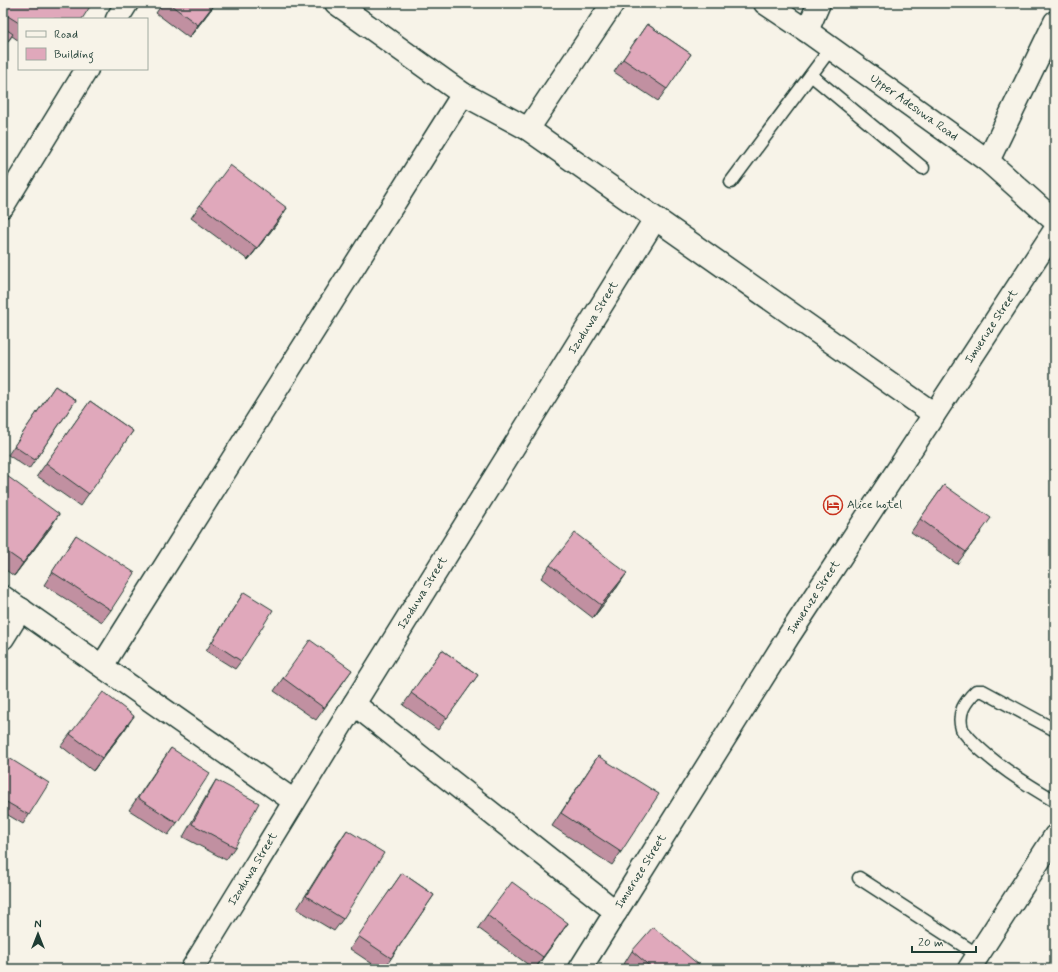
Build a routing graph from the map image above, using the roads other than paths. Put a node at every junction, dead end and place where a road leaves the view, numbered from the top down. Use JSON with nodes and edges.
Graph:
{"nodes":[{"id":1,"x":127,"y":3,"type":"edge"},
{"id":2,"x":336,"y":3,"type":"edge"},
{"id":3,"x":613,"y":3,"type":"edge"},
{"id":4,"x":765,"y":3,"type":"edge"},
{"id":5,"x":819,"y":3,"type":"edge"},
{"id":6,"x":118,"y":18,"type":"edge"},
{"id":7,"x":1055,"y":22,"type":"edge"},
{"id":8,"x":807,"y":31,"type":"junction"},
{"id":9,"x":831,"y":48,"type":"junction"},
{"id":10,"x":86,"y":70,"type":"edge"},
{"id":11,"x":811,"y":75,"type":"junction"},
{"id":12,"x":463,"y":94,"type":"junction"},
{"id":13,"x":528,"y":129,"type":"junction"},
{"id":14,"x":988,"y":161,"type":"junction"},
{"id":15,"x":923,"y":168,"type":"dead end"},
{"id":16,"x":732,"y":182,"type":"dead end"},
{"id":17,"x":3,"y":206,"type":"edge"},
{"id":18,"x":655,"y":219,"type":"junction"},
{"id":19,"x":1055,"y":221,"type":"edge"},
{"id":20,"x":1055,"y":230,"type":"edge"},
{"id":21,"x":934,"y":414,"type":"junction"},
{"id":22,"x":3,"y":597,"type":"edge"},
{"id":23,"x":21,"y":609,"type":"junction"},
{"id":24,"x":3,"y":638,"type":"edge"},
{"id":25,"x":102,"y":666,"type":"junction"},
{"id":26,"x":354,"y":704,"type":"junction"},
{"id":27,"x":1055,"y":730,"type":"edge"},
{"id":28,"x":294,"y":801,"type":"junction"},
{"id":29,"x":1055,"y":801,"type":"edge"},
{"id":30,"x":1055,"y":836,"type":"edge"},
{"id":31,"x":859,"y":878,"type":"dead end"},
{"id":32,"x":616,"y":912,"type":"junction"},
{"id":33,"x":973,"y":962,"type":"edge"},
{"id":34,"x":192,"y":969,"type":"edge"},
{"id":35,"x":580,"y":969,"type":"edge"}],
"edges":[{"from":1,"to":6,"type":"street"},
{"from":2,"to":12,"type":"street"},
{"from":3,"to":13,"type":"street"},
{"from":4,"to":8,"type":"street","name":"Upper Adesuwa Road"},
{"from":5,"to":8,"type":"street"},
{"from":7,"to":14,"type":"street"},
{"from":8,"to":9,"type":"street","name":"Upper Adesuwa Road"},
{"from":9,"to":11,"type":"lane"},
{"from":9,"to":14,"type":"street","name":"Upper Adesuwa Road"},
{"from":10,"to":17,"type":"street"},
{"from":11,"to":15,"type":"lane"},
{"from":11,"to":16,"type":"lane"},
{"from":12,"to":13,"type":"street"},
{"from":12,"to":25,"type":"street"},
{"from":13,"to":18,"type":"street"},
{"from":14,"to":19,"type":"street","name":"Upper Adesuwa Road"},
{"from":18,"to":21,"type":"street"},
{"from":18,"to":26,"type":"street","name":"Izoduwa Street"},
{"from":20,"to":21,"type":"street","name":"Imueruze Street"},
{"from":21,"to":32,"type":"street","name":"Imueruze Street"},
{"from":22,"to":23,"type":"street"},
{"from":23,"to":24,"type":"street"},
{"from":23,"to":25,"type":"street"},
{"from":25,"to":28,"type":"street"},
{"from":26,"to":28,"type":"street","name":"Izoduwa Street"},
{"from":26,"to":32,"type":"street"},
{"from":27,"to":29,"type":"lane"},
{"from":28,"to":34,"type":"street","name":"Izoduwa Street"},
{"from":30,"to":33,"type":"street"},
{"from":31,"to":33,"type":"lane"},
{"from":32,"to":35,"type":"street","name":"Imueruze Street"}]}
